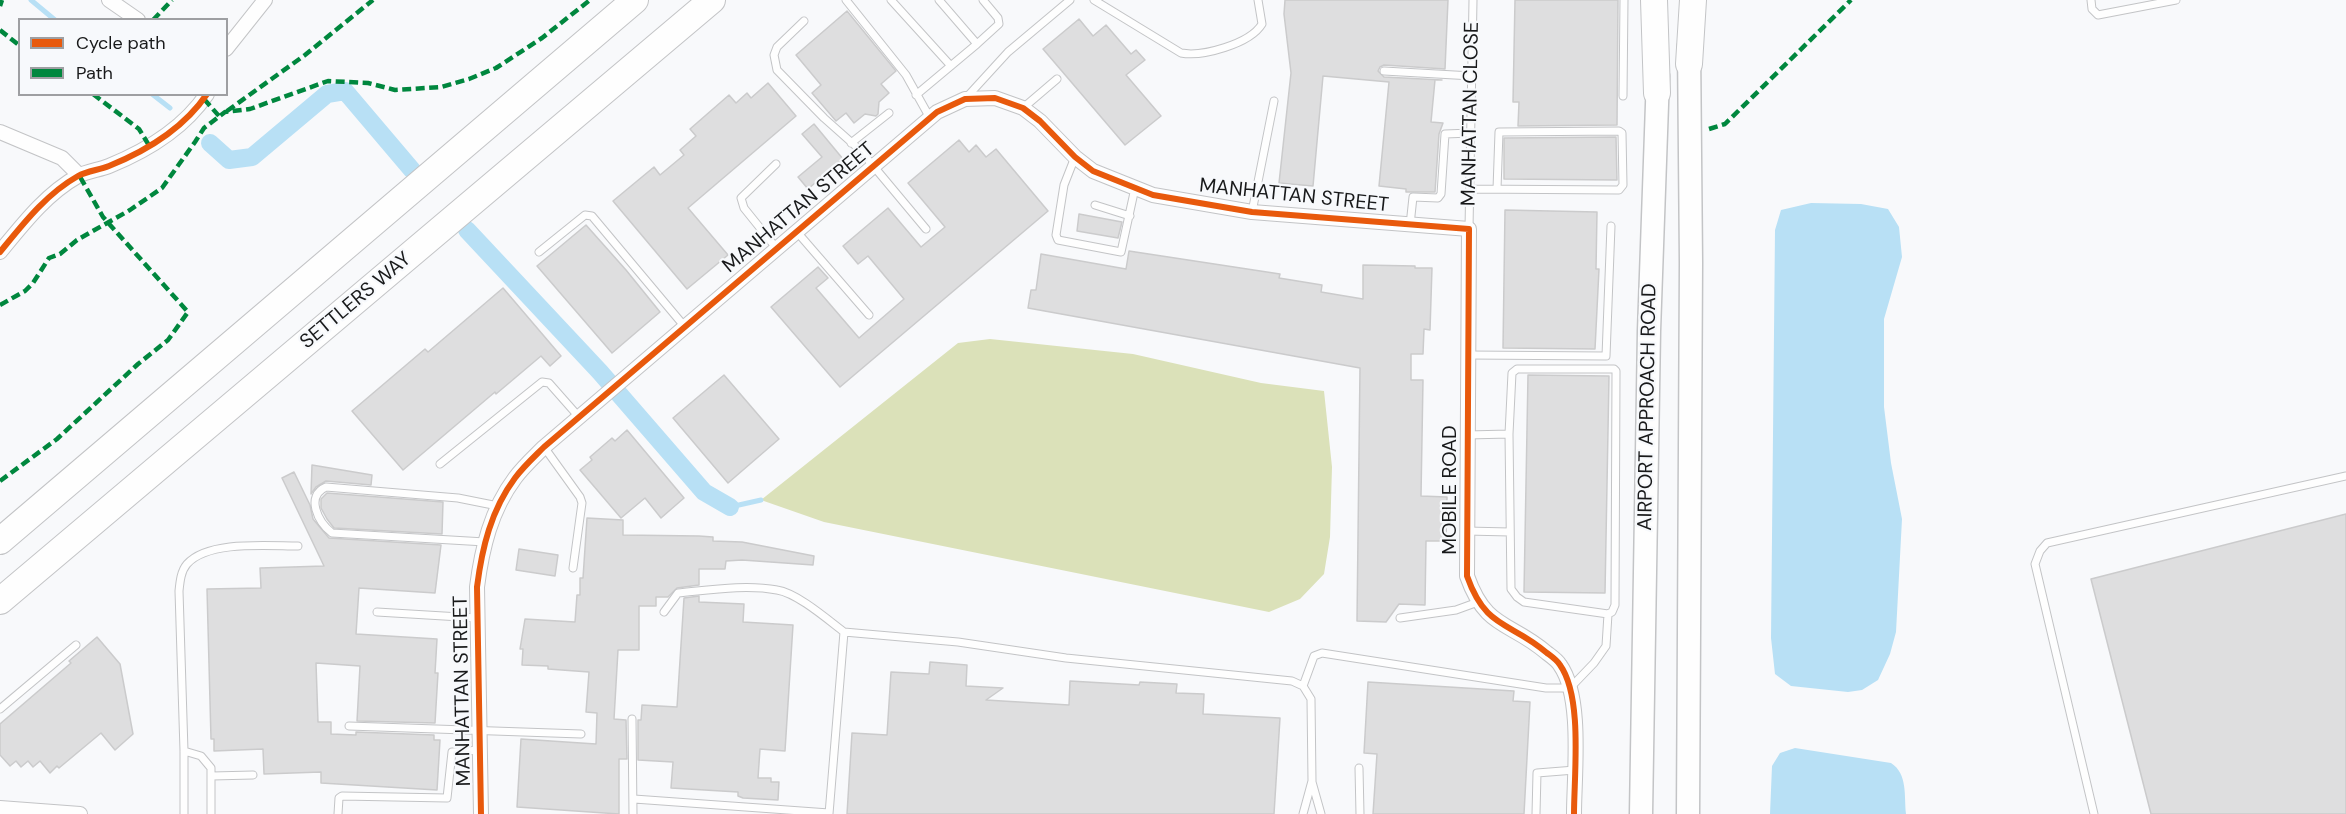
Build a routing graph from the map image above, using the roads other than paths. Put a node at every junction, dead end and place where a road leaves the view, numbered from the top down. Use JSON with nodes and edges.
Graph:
{"nodes":[{"id":1,"x":109,"y":0,"type":"edge"},
{"id":2,"x":266,"y":0,"type":"edge"},
{"id":3,"x":634,"y":0,"type":"edge"},
{"id":4,"x":846,"y":0,"type":"edge"},
{"id":5,"x":891,"y":0,"type":"edge"},
{"id":6,"x":939,"y":0,"type":"edge"},
{"id":7,"x":982,"y":0,"type":"edge"},
{"id":8,"x":1070,"y":0,"type":"edge"},
{"id":9,"x":1094,"y":0,"type":"edge"},
{"id":10,"x":1258,"y":0,"type":"edge"},
{"id":11,"x":1473,"y":0,"type":"edge"},
{"id":12,"x":1624,"y":0,"type":"edge"},
{"id":13,"x":1654,"y":0,"type":"edge"},
{"id":14,"x":1660,"y":0,"type":"edge"},
{"id":15,"x":1687,"y":0,"type":"edge"},
{"id":16,"x":1693,"y":0,"type":"edge"},
{"id":17,"x":2091,"y":0,"type":"edge"},
{"id":18,"x":2176,"y":0,"type":"edge"},
{"id":19,"x":708,"y":4,"type":"edge"},
{"id":20,"x":135,"y":18,"type":"edge"},
{"id":21,"x":804,"y":21,"type":"dead end"},
{"id":22,"x":977,"y":44,"type":"junction"},
{"id":23,"x":228,"y":47,"type":"edge"},
{"id":24,"x":1689,"y":64,"type":"junction"},
{"id":25,"x":951,"y":66,"type":"junction"},
{"id":26,"x":1384,"y":71,"type":"dead end"},
{"id":27,"x":1472,"y":76,"type":"junction"},
{"id":28,"x":1057,"y":79,"type":"dead end"},
{"id":29,"x":1657,"y":93,"type":"junction"},
{"id":30,"x":916,"y":95,"type":"junction"},
{"id":31,"x":205,"y":96,"type":"edge"},
{"id":32,"x":1623,"y":96,"type":"dead end"},
{"id":33,"x":965,"y":99,"type":"junction"},
{"id":34,"x":1274,"y":101,"type":"dead end"},
{"id":35,"x":1023,"y":108,"type":"junction"},
{"id":36,"x":889,"y":112,"type":"dead end"},
{"id":37,"x":930,"y":118,"type":"junction"},
{"id":38,"x":0,"y":132,"type":"edge"},
{"id":39,"x":1470,"y":133,"type":"junction"},
{"id":40,"x":851,"y":143,"type":"junction"},
{"id":41,"x":1075,"y":157,"type":"junction"},
{"id":42,"x":776,"y":164,"type":"dead end"},
{"id":43,"x":874,"y":166,"type":"junction"},
{"id":44,"x":79,"y":175,"type":"junction"},
{"id":45,"x":1136,"y":188,"type":"junction"},
{"id":46,"x":1470,"y":189,"type":"junction"},
{"id":47,"x":1497,"y":189,"type":"junction"},
{"id":48,"x":1095,"y":205,"type":"dead end"},
{"id":49,"x":1252,"y":212,"type":"junction"},
{"id":50,"x":1130,"y":216,"type":"junction"},
{"id":51,"x":1410,"y":225,"type":"junction"},
{"id":52,"x":1611,"y":226,"type":"dead end"},
{"id":53,"x":926,"y":229,"type":"dead end"},
{"id":54,"x":1469,"y":229,"type":"junction"},
{"id":55,"x":797,"y":232,"type":"junction"},
{"id":56,"x":777,"y":249,"type":"junction"},
{"id":57,"x":0,"y":252,"type":"edge"},
{"id":58,"x":539,"y":252,"type":"dead end"},
{"id":59,"x":869,"y":315,"type":"dead end"},
{"id":60,"x":685,"y":327,"type":"junction"},
{"id":61,"x":1468,"y":355,"type":"junction"},
{"id":62,"x":579,"y":417,"type":"junction"},
{"id":63,"x":1509,"y":434,"type":"junction"},
{"id":64,"x":1467,"y":435,"type":"junction"},
{"id":65,"x":544,"y":447,"type":"junction"},
{"id":66,"x":440,"y":464,"type":"dead end"},
{"id":67,"x":2346,"y":476,"type":"edge"},
{"id":68,"x":498,"y":506,"type":"junction"},
{"id":69,"x":1466,"y":531,"type":"junction"},
{"id":70,"x":1510,"y":532,"type":"junction"},
{"id":71,"x":0,"y":541,"type":"edge"},
{"id":72,"x":485,"y":542,"type":"junction"},
{"id":73,"x":298,"y":546,"type":"dead end"},
{"id":74,"x":573,"y":568,"type":"dead end"},
{"id":75,"x":0,"y":601,"type":"edge"},
{"id":76,"x":1478,"y":602,"type":"junction"},
{"id":77,"x":377,"y":612,"type":"dead end"},
{"id":78,"x":664,"y":612,"type":"dead end"},
{"id":79,"x":1608,"y":614,"type":"junction"},
{"id":80,"x":477,"y":618,"type":"junction"},
{"id":81,"x":1400,"y":618,"type":"dead end"},
{"id":82,"x":844,"y":632,"type":"junction"},
{"id":83,"x":76,"y":645,"type":"dead end"},
{"id":84,"x":1303,"y":686,"type":"junction"},
{"id":85,"x":1570,"y":688,"type":"junction"},
{"id":86,"x":0,"y":710,"type":"edge"},
{"id":87,"x":632,"y":718,"type":"dead end"},
{"id":88,"x":349,"y":726,"type":"dead end"},
{"id":89,"x":480,"y":731,"type":"junction"},
{"id":90,"x":581,"y":734,"type":"dead end"},
{"id":91,"x":480,"y":750,"type":"junction"},
{"id":92,"x":184,"y":751,"type":"junction"},
{"id":93,"x":1359,"y":768,"type":"dead end"},
{"id":94,"x":1575,"y":770,"type":"junction"},
{"id":95,"x":253,"y":775,"type":"dead end"},
{"id":96,"x":212,"y":776,"type":"junction"},
{"id":97,"x":1312,"y":781,"type":"junction"},
{"id":98,"x":634,"y":799,"type":"junction"},
{"id":99,"x":0,"y":808,"type":"edge"},
{"id":100,"x":43,"y":813,"type":"edge"},
{"id":101,"x":80,"y":814,"type":"edge"},
{"id":102,"x":184,"y":814,"type":"edge"},
{"id":103,"x":211,"y":814,"type":"edge"},
{"id":104,"x":338,"y":814,"type":"edge"},
{"id":105,"x":481,"y":814,"type":"edge"},
{"id":106,"x":633,"y":814,"type":"edge"},
{"id":107,"x":829,"y":814,"type":"edge"},
{"id":108,"x":1303,"y":814,"type":"edge"},
{"id":109,"x":1321,"y":814,"type":"edge"},
{"id":110,"x":1360,"y":814,"type":"edge"},
{"id":111,"x":1536,"y":814,"type":"edge"},
{"id":112,"x":1574,"y":814,"type":"edge"},
{"id":113,"x":1641,"y":814,"type":"edge"},
{"id":114,"x":1688,"y":814,"type":"edge"},
{"id":115,"x":2094,"y":814,"type":"edge"}],
"edges":[{"from":1,"to":20,"type":"street"},
{"from":2,"to":23,"type":"street"},
{"from":3,"to":71,"type":"highway"},
{"from":4,"to":30,"type":"lane"},
{"from":5,"to":25,"type":"lane"},
{"from":6,"to":22,"type":"lane"},
{"from":7,"to":22,"type":"lane"},
{"from":8,"to":33,"type":"lane"},
{"from":9,"to":10,"type":"lane"},
{"from":11,"to":27,"type":"lane","name":"MANHATTAN CLOSE"},
{"from":12,"to":32,"type":"lane"},
{"from":13,"to":29,"type":"highway"},
{"from":14,"to":29,"type":"main road","name":"AIRPORT APPROACH ROAD"},
{"from":15,"to":24,"type":"main road","name":"AIRPORT APPROACH ROAD"},
{"from":16,"to":24,"type":"highway"},
{"from":17,"to":18,"type":"lane"},
{"from":19,"to":75,"type":"highway","name":"SETTLERS WAY"},
{"from":21,"to":40,"type":"lane"},
{"from":22,"to":25,"type":"lane"},
{"from":24,"to":114,"type":"main road","name":"AIRPORT APPROACH ROAD"},
{"from":25,"to":30,"type":"lane"},
{"from":26,"to":27,"type":"lane"},
{"from":27,"to":39,"type":"lane","name":"MANHATTAN CLOSE"},
{"from":28,"to":35,"type":"lane"},
{"from":29,"to":113,"type":"main road","name":"AIRPORT APPROACH ROAD"},
{"from":30,"to":37,"type":"lane"},
{"from":31,"to":44,"type":"street"},
{"from":33,"to":35,"type":"street","name":"MANHATTAN STREET"},
{"from":33,"to":37,"type":"street","name":"MANHATTAN STREET"},
{"from":34,"to":49,"type":"lane"},
{"from":35,"to":41,"type":"street","name":"MANHATTAN STREET"},
{"from":36,"to":40,"type":"lane"},
{"from":37,"to":43,"type":"street","name":"MANHATTAN STREET"},
{"from":38,"to":44,"type":"street"},
{"from":39,"to":46,"type":"lane","name":"MANHATTAN CLOSE"},
{"from":39,"to":51,"type":"lane"},
{"from":40,"to":43,"type":"lane"},
{"from":41,"to":45,"type":"street","name":"MANHATTAN STREET"},
{"from":41,"to":50,"type":"lane"},
{"from":42,"to":56,"type":"lane"},
{"from":43,"to":53,"type":"lane"},
{"from":43,"to":55,"type":"street","name":"MANHATTAN STREET"},
{"from":44,"to":57,"type":"street"},
{"from":45,"to":49,"type":"street","name":"MANHATTAN STREET"},
{"from":45,"to":50,"type":"lane"},
{"from":46,"to":47,"type":"lane"},
{"from":46,"to":54,"type":"lane","name":"MANHATTAN CLOSE"},
{"from":47,"to":47,"type":"lane"},
{"from":48,"to":50,"type":"lane"},
{"from":49,"to":51,"type":"street","name":"MANHATTAN STREET"},
{"from":51,"to":54,"type":"street","name":"MANHATTAN STREET"},
{"from":52,"to":61,"type":"lane"},
{"from":54,"to":61,"type":"street","name":"MOBILE ROAD"},
{"from":55,"to":56,"type":"street","name":"MANHATTAN STREET"},
{"from":55,"to":59,"type":"lane"},
{"from":56,"to":60,"type":"street","name":"MANHATTAN STREET"},
{"from":58,"to":60,"type":"lane"},
{"from":60,"to":62,"type":"street","name":"MANHATTAN STREET"},
{"from":61,"to":64,"type":"street","name":"MOBILE ROAD"},
{"from":62,"to":65,"type":"street","name":"MANHATTAN STREET"},
{"from":62,"to":66,"type":"lane"},
{"from":63,"to":64,"type":"lane"},
{"from":63,"to":70,"type":"lane"},
{"from":63,"to":79,"type":"lane"},
{"from":64,"to":69,"type":"street","name":"MOBILE ROAD"},
{"from":65,"to":68,"type":"street","name":"MANHATTAN STREET"},
{"from":65,"to":74,"type":"lane"},
{"from":67,"to":115,"type":"lane"},
{"from":68,"to":72,"type":"street","name":"MANHATTAN STREET"},
{"from":68,"to":72,"type":"lane"},
{"from":69,"to":70,"type":"lane"},
{"from":69,"to":76,"type":"street","name":"MOBILE ROAD"},
{"from":70,"to":79,"type":"lane"},
{"from":72,"to":80,"type":"street","name":"MANHATTAN STREET"},
{"from":73,"to":92,"type":"lane"},
{"from":76,"to":81,"type":"lane"},
{"from":76,"to":85,"type":"street","name":"MOBILE ROAD"},
{"from":77,"to":80,"type":"lane"},
{"from":78,"to":82,"type":"lane"},
{"from":79,"to":85,"type":"lane"},
{"from":80,"to":89,"type":"street","name":"MANHATTAN STREET"},
{"from":82,"to":84,"type":"lane"},
{"from":82,"to":107,"type":"lane"},
{"from":83,"to":86,"type":"lane"},
{"from":84,"to":85,"type":"lane"},
{"from":84,"to":97,"type":"lane"},
{"from":85,"to":94,"type":"street","name":"MOBILE ROAD"},
{"from":87,"to":98,"type":"lane"},
{"from":88,"to":89,"type":"lane"},
{"from":89,"to":90,"type":"lane"},
{"from":89,"to":91,"type":"street","name":"MANHATTAN STREET"},
{"from":91,"to":104,"type":"lane"},
{"from":91,"to":105,"type":"street","name":"MANHATTAN STREET"},
{"from":92,"to":96,"type":"lane"},
{"from":92,"to":102,"type":"lane"},
{"from":93,"to":110,"type":"lane"},
{"from":94,"to":111,"type":"lane"},
{"from":94,"to":112,"type":"street","name":"MOBILE ROAD"},
{"from":95,"to":96,"type":"lane"},
{"from":96,"to":103,"type":"lane"},
{"from":97,"to":108,"type":"lane"},
{"from":97,"to":109,"type":"lane"},
{"from":98,"to":106,"type":"lane"},
{"from":98,"to":107,"type":"lane"},
{"from":99,"to":100,"type":"street"},
{"from":100,"to":101,"type":"street"}]}
